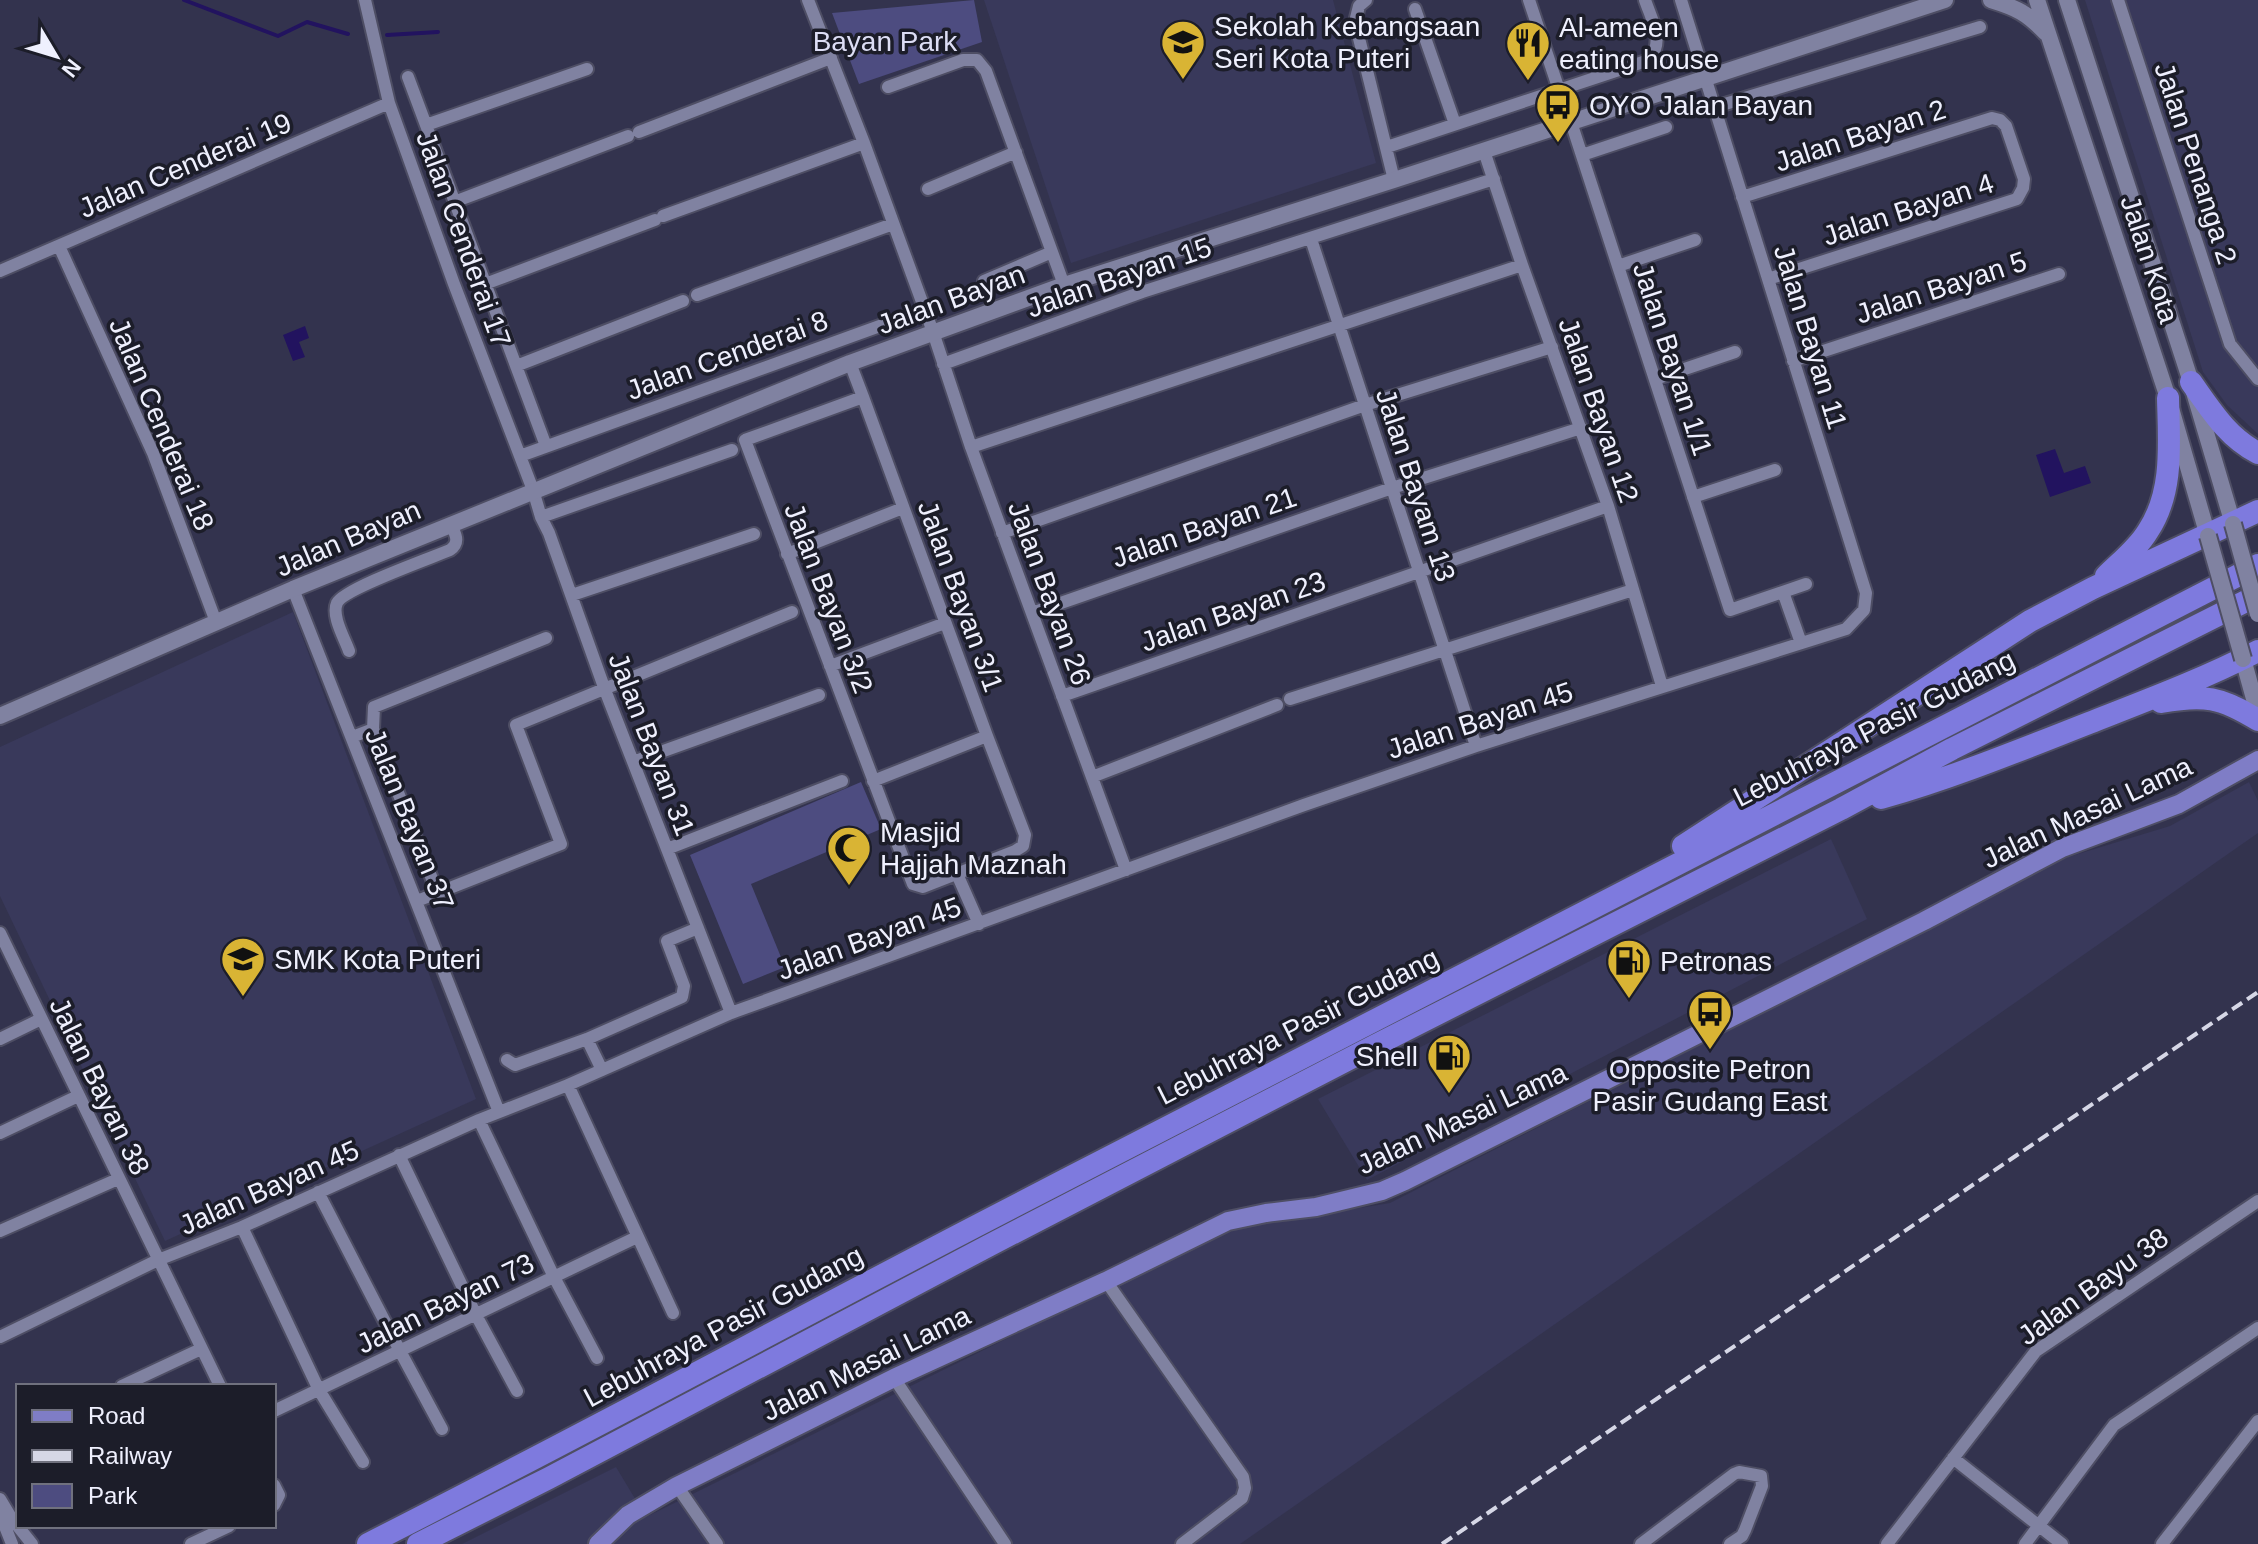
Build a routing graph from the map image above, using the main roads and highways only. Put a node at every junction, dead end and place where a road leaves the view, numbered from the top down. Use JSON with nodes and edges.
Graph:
{"nodes":[{"id":1,"x":2191,"y":382,"type":"road end"},
{"id":2,"x":2168,"y":398,"type":"road end"},
{"id":3,"x":2258,"y":453,"type":"edge"},
{"id":4,"x":2258,"y":511,"type":"edge"},
{"id":5,"x":2258,"y":565,"type":"edge"},
{"id":6,"x":2093,"y":588,"type":"junction"},
{"id":7,"x":2258,"y":595,"type":"edge"},
{"id":8,"x":2250,"y":655,"type":"edge"},
{"id":9,"x":2130,"y":707,"type":"junction"},
{"id":10,"x":2258,"y":720,"type":"edge"},
{"id":11,"x":2258,"y":760,"type":"edge"},
{"id":12,"x":1841,"y":809,"type":"junction"},
{"id":13,"x":1625,"y":889,"type":"junction"},
{"id":14,"x":368,"y":1544,"type":"edge"},
{"id":15,"x":418,"y":1544,"type":"edge"},
{"id":16,"x":598,"y":1544,"type":"edge"}],
"edges":[{"from":1,"to":3,"type":"highway"},
{"from":2,"to":6,"type":"highway"},
{"from":4,"to":6,"type":"highway"},
{"from":5,"to":13,"type":"highway","name":"Lebuhraya Pasir Gudang"},
{"from":6,"to":13,"type":"highway"},
{"from":7,"to":12,"type":"highway","name":"Lebuhraya Pasir Gudang"},
{"from":8,"to":9,"type":"highway"},
{"from":9,"to":10,"type":"highway"},
{"from":9,"to":12,"type":"highway"},
{"from":11,"to":16,"type":"main road","name":"Jalan Masai Lama"},
{"from":12,"to":15,"type":"highway","name":"Lebuhraya Pasir Gudang"},
{"from":13,"to":14,"type":"highway","name":"Lebuhraya Pasir Gudang"}]}
